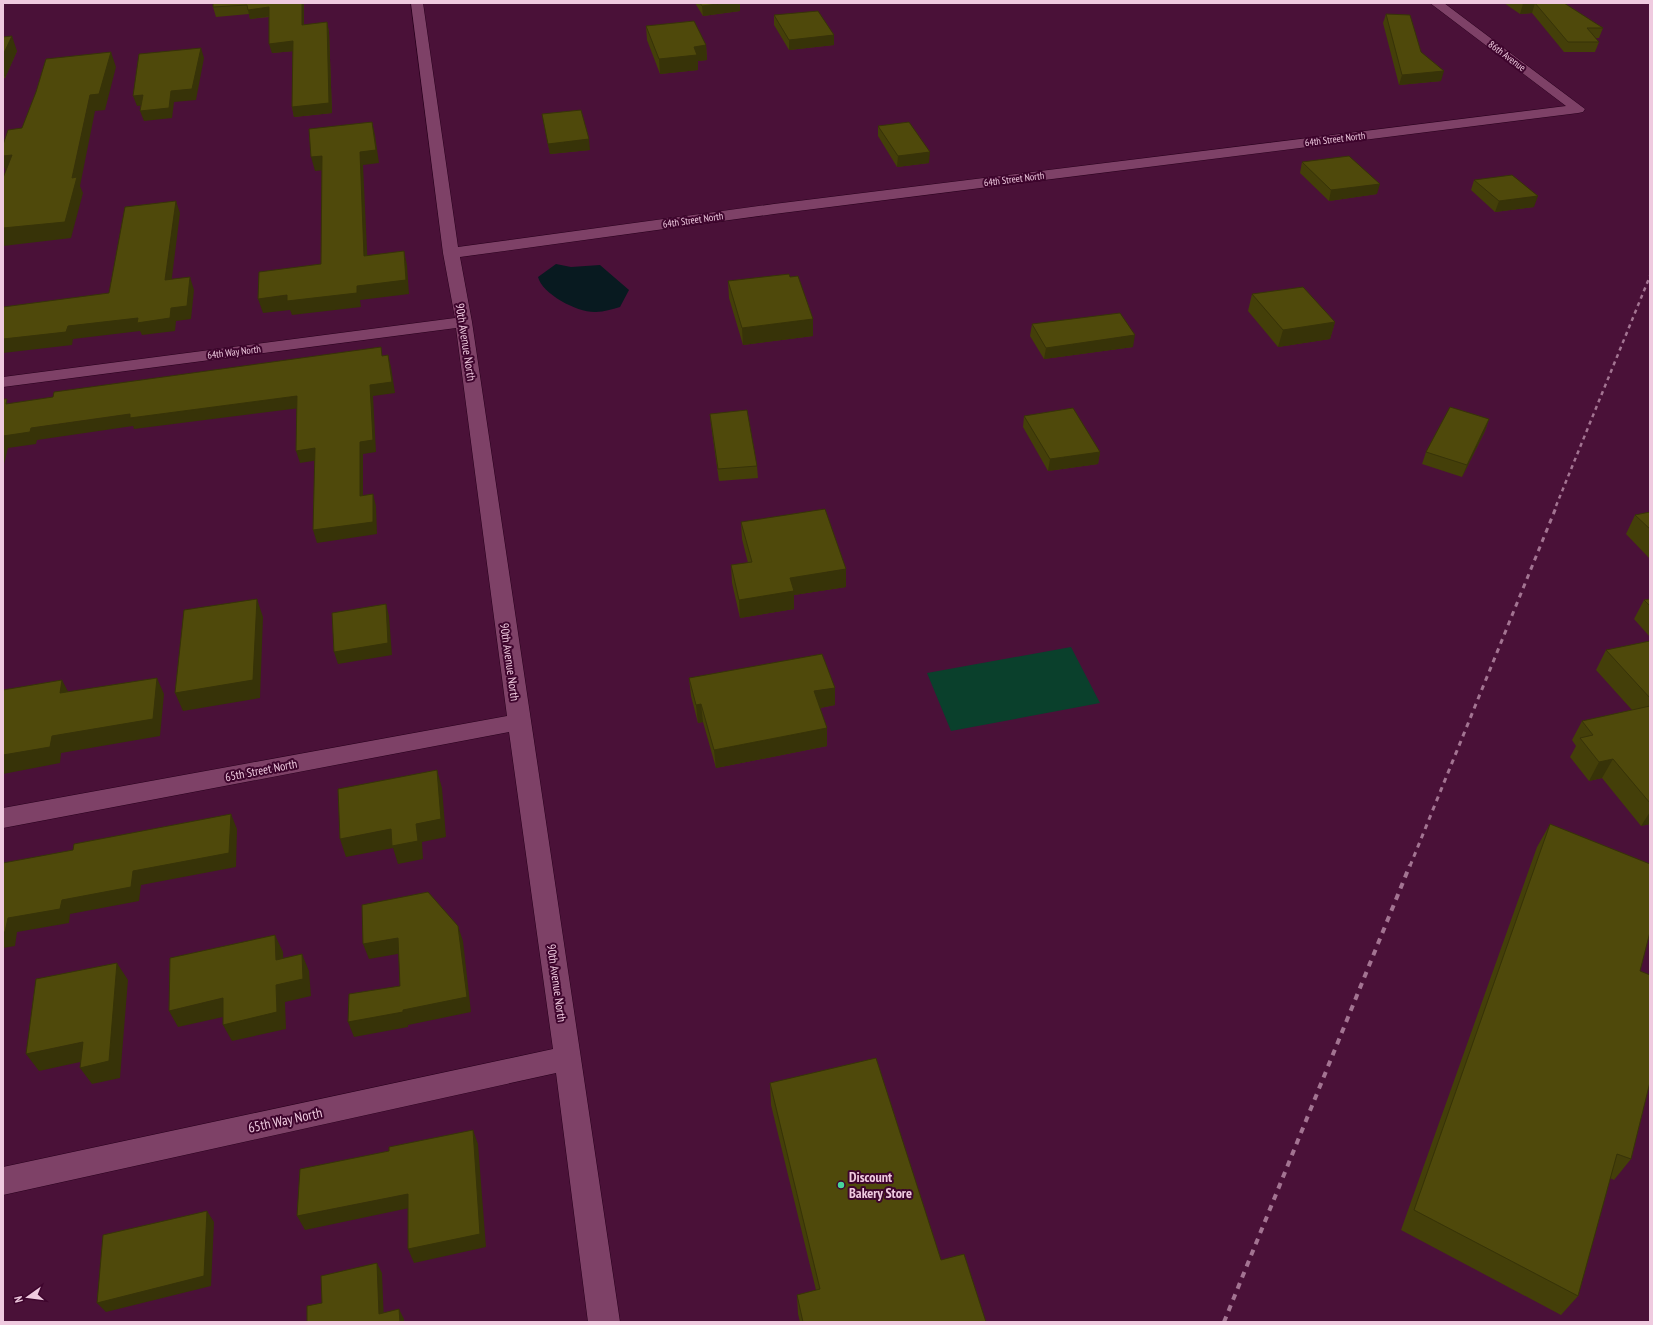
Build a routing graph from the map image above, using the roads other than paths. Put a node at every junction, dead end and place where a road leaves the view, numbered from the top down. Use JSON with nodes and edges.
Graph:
{"nodes":[{"id":1,"x":417,"y":3,"type":"edge"},
{"id":2,"x":1436,"y":3,"type":"edge"},
{"id":3,"x":1578,"y":109,"type":"joint"},
{"id":4,"x":451,"y":253,"type":"junction"},
{"id":5,"x":464,"y":322,"type":"junction"},
{"id":6,"x":3,"y":382,"type":"edge"},
{"id":7,"x":519,"y":722,"type":"junction"},
{"id":8,"x":3,"y":818,"type":"edge"},
{"id":9,"x":568,"y":1058,"type":"junction"},
{"id":10,"x":3,"y":1182,"type":"edge"},
{"id":11,"x":604,"y":1322,"type":"edge"}],
"edges":[{"from":1,"to":4,"type":"street","name":"90th Avenue North"},
{"from":2,"to":3,"type":"street","name":"86th Avenue"},
{"from":3,"to":4,"type":"street","name":"64th Street North"},
{"from":4,"to":5,"type":"street","name":"90th Avenue North"},
{"from":5,"to":6,"type":"street","name":"64th Way North"},
{"from":5,"to":7,"type":"street","name":"90th Avenue North"},
{"from":7,"to":8,"type":"street","name":"65th Street North"},
{"from":7,"to":9,"type":"street","name":"90th Avenue North"},
{"from":9,"to":10,"type":"street","name":"65th Way North"},
{"from":9,"to":11,"type":"street","name":"90th Avenue North"}]}
